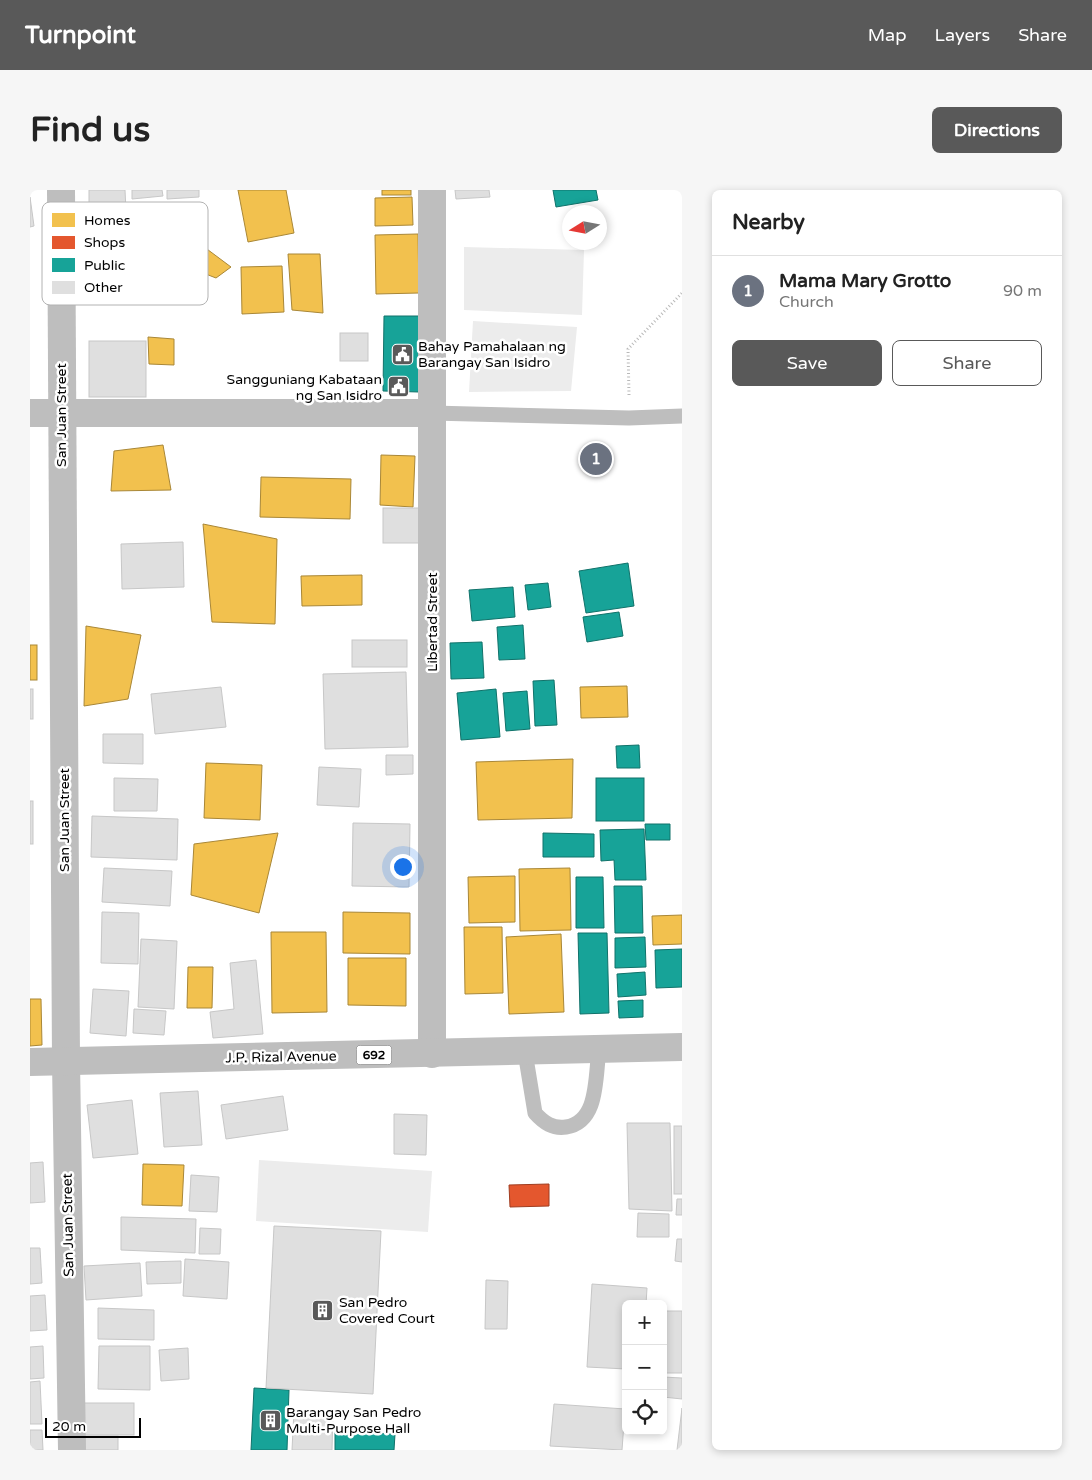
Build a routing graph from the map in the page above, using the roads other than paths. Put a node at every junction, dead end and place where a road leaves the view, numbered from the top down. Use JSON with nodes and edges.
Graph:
{"nodes":[{"id":1,"x":432,"y":190,"type":"edge"},
{"id":2,"x":61,"y":305,"type":"edge"},
{"id":3,"x":432,"y":413,"type":"junction"},
{"id":4,"x":30,"y":414,"type":"edge"},
{"id":5,"x":61,"y":414,"type":"junction"},
{"id":6,"x":682,"y":416,"type":"edge"},
{"id":7,"x":682,"y":1047,"type":"edge"},
{"id":8,"x":599,"y":1050,"type":"junction"},
{"id":9,"x":525,"y":1052,"type":"junction"},
{"id":10,"x":432,"y":1054,"type":"junction"},
{"id":11,"x":66,"y":1061,"type":"junction"},
{"id":12,"x":30,"y":1062,"type":"edge"},
{"id":13,"x":72,"y":1450,"type":"edge"}],
"edges":[{"from":1,"to":3,"type":"street","name":"Libertad Street"},
{"from":2,"to":5,"type":"street","name":"San Juan Street"},
{"from":3,"to":5,"type":"street"},
{"from":3,"to":6,"type":"lane"},
{"from":3,"to":10,"type":"street","name":"Libertad Street"},
{"from":4,"to":5,"type":"street"},
{"from":5,"to":11,"type":"street","name":"San Juan Street"},
{"from":7,"to":8,"type":"street","name":"J.P. Rizal Avenue","number":"692"},
{"from":8,"to":9,"type":"street","name":"J.P. Rizal Avenue","number":"692"},
{"from":8,"to":9,"type":"lane"},
{"from":9,"to":10,"type":"street","name":"J.P. Rizal Avenue","number":"692"},
{"from":10,"to":11,"type":"street","name":"J.P. Rizal Avenue","number":"692"},
{"from":11,"to":12,"type":"street","name":"J.P. Rizal Avenue","number":"692"},
{"from":11,"to":13,"type":"street","name":"San Juan Street"}]}
